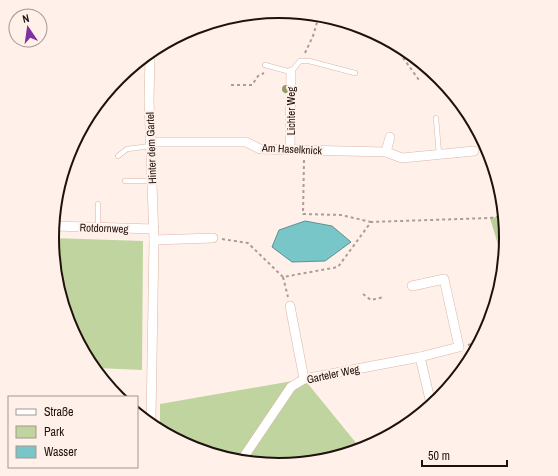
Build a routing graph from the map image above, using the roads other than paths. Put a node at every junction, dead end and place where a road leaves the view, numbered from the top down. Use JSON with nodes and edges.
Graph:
{"nodes":[{"id":1,"x":150,"y":60,"type":"edge"},
{"id":2,"x":265,"y":65,"type":"dead end"},
{"id":3,"x":291,"y":72,"type":"junction"},
{"id":4,"x":355,"y":73,"type":"dead end"},
{"id":5,"x":436,"y":118,"type":"dead end"},
{"id":6,"x":390,"y":137,"type":"dead end"},
{"id":7,"x":151,"y":144,"type":"junction"},
{"id":8,"x":290,"y":150,"type":"junction"},
{"id":9,"x":474,"y":151,"type":"dead end"},
{"id":10,"x":386,"y":152,"type":"junction"},
{"id":11,"x":439,"y":154,"type":"junction"},
{"id":12,"x":118,"y":156,"type":"dead end"},
{"id":13,"x":125,"y":181,"type":"dead end"},
{"id":14,"x":152,"y":181,"type":"junction"},
{"id":15,"x":98,"y":204,"type":"dead end"},
{"id":16,"x":59,"y":226,"type":"edge"},
{"id":17,"x":98,"y":228,"type":"junction"},
{"id":18,"x":154,"y":229,"type":"junction"},
{"id":19,"x":213,"y":238,"type":"road end"},
{"id":20,"x":154,"y":240,"type":"junction"},
{"id":21,"x":412,"y":286,"type":"dead end"},
{"id":22,"x":290,"y":306,"type":"road end"},
{"id":23,"x":420,"y":357,"type":"junction"},
{"id":24,"x":304,"y":380,"type":"junction"},
{"id":25,"x":430,"y":398,"type":"edge"},
{"id":26,"x":151,"y":417,"type":"edge"},
{"id":27,"x":245,"y":455,"type":"edge"}],
"edges":[{"from":1,"to":7,"type":"street","name":"Hinter dem Gartel"},
{"from":2,"to":3,"type":"lane"},
{"from":3,"to":4,"type":"lane"},
{"from":3,"to":8,"type":"street","name":"Lichter Weg"},
{"from":5,"to":11,"type":"lane"},
{"from":6,"to":10,"type":"street"},
{"from":7,"to":8,"type":"street","name":"Am Haselknick"},
{"from":7,"to":12,"type":"lane"},
{"from":7,"to":14,"type":"street","name":"Hinter dem Gartel"},
{"from":8,"to":10,"type":"street","name":"Am Haselknick"},
{"from":9,"to":11,"type":"street","name":"Am Haselknick"},
{"from":10,"to":11,"type":"street","name":"Am Haselknick"},
{"from":13,"to":14,"type":"lane"},
{"from":14,"to":18,"type":"street","name":"Hinter dem Gartel"},
{"from":15,"to":17,"type":"lane"},
{"from":16,"to":17,"type":"street","name":"Rotdornweg"},
{"from":17,"to":18,"type":"street","name":"Rotdornweg"},
{"from":18,"to":20,"type":"street","name":"Hinter dem Gartel"},
{"from":19,"to":20,"type":"street"},
{"from":20,"to":26,"type":"street","name":"Hinter dem Gartel"},
{"from":21,"to":23,"type":"street","name":"Garteler Weg"},
{"from":22,"to":24,"type":"street"},
{"from":23,"to":24,"type":"street","name":"Garteler Weg"},
{"from":23,"to":25,"type":"street"},
{"from":24,"to":27,"type":"street","name":"Garteler Weg"}]}
